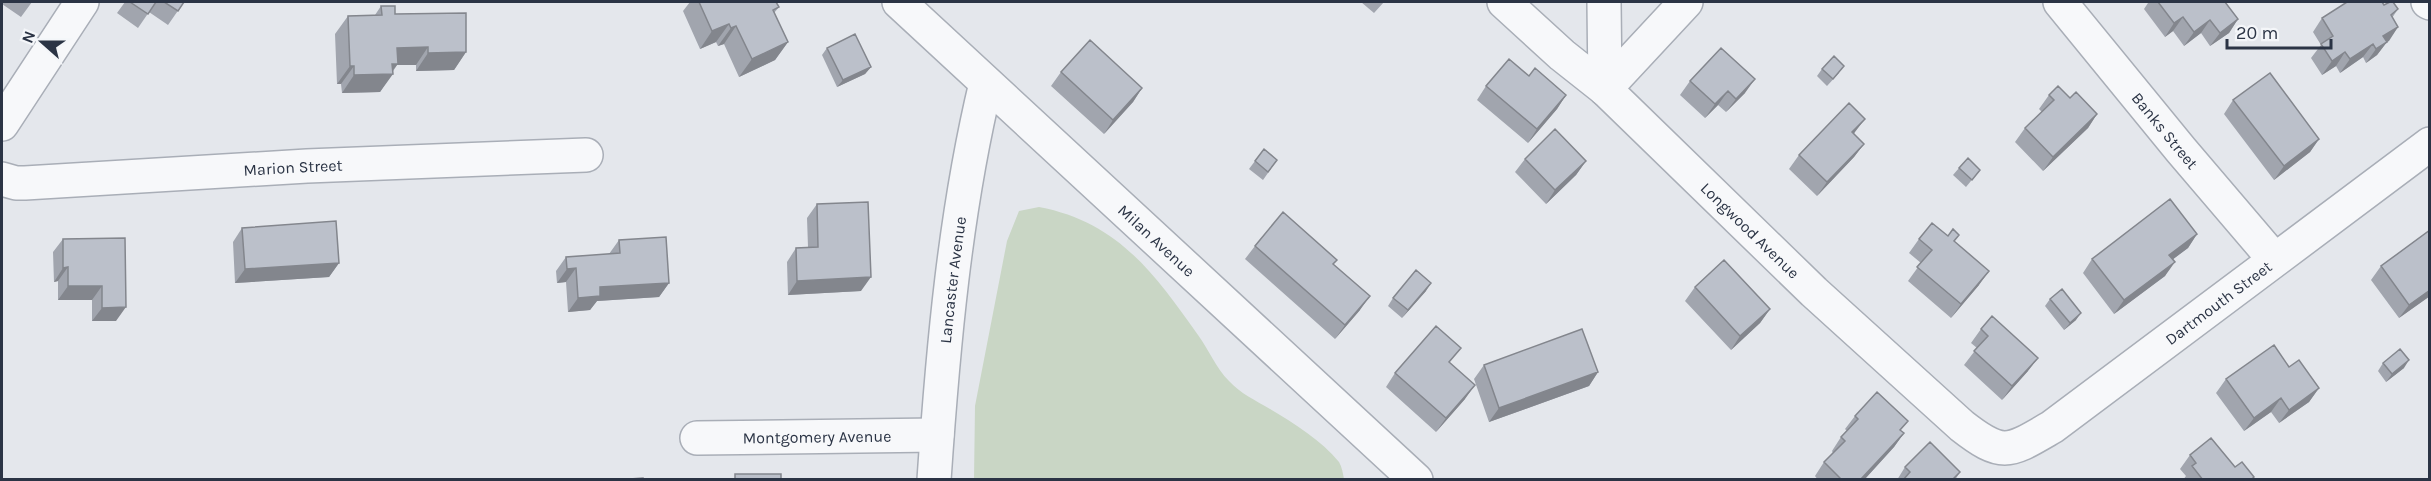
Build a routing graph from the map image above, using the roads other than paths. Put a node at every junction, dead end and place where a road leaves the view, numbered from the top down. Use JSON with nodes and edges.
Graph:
{"nodes":[{"id":1,"x":82,"y":2,"type":"edge"},
{"id":2,"x":899,"y":2,"type":"edge"},
{"id":3,"x":1504,"y":2,"type":"edge"},
{"id":4,"x":1604,"y":2,"type":"edge"},
{"id":5,"x":1686,"y":2,"type":"edge"},
{"id":6,"x":2060,"y":2,"type":"edge"},
{"id":7,"x":986,"y":83,"type":"junction"},
{"id":8,"x":1605,"y":89,"type":"junction"},
{"id":9,"x":2,"y":124,"type":"edge"},
{"id":10,"x":2430,"y":144,"type":"edge"},
{"id":11,"x":586,"y":154,"type":"dead end"},
{"id":12,"x":2,"y":179,"type":"edge"},
{"id":13,"x":2274,"y":259,"type":"junction"},
{"id":14,"x":937,"y":435,"type":"junction"},
{"id":15,"x":697,"y":438,"type":"dead end"},
{"id":16,"x":2001,"y":449,"type":"joint"},
{"id":17,"x":934,"y":480,"type":"edge"},
{"id":18,"x":1416,"y":480,"type":"edge"}],
"edges":[{"from":1,"to":9,"type":"street"},
{"from":2,"to":7,"type":"street","name":"Milan Avenue"},
{"from":3,"to":8,"type":"street","name":"Longwood Avenue"},
{"from":4,"to":8,"type":"street"},
{"from":5,"to":8,"type":"street"},
{"from":6,"to":13,"type":"street","name":"Banks Street"},
{"from":7,"to":14,"type":"street","name":"Lancaster Avenue"},
{"from":7,"to":18,"type":"street","name":"Milan Avenue"},
{"from":8,"to":16,"type":"street","name":"Longwood Avenue"},
{"from":10,"to":13,"type":"street","name":"Dartmouth Street"},
{"from":11,"to":12,"type":"street","name":"Marion Street"},
{"from":13,"to":16,"type":"street","name":"Dartmouth Street"},
{"from":14,"to":15,"type":"street","name":"Montgomery Avenue"},
{"from":14,"to":17,"type":"street","name":"Lancaster Avenue"}]}
